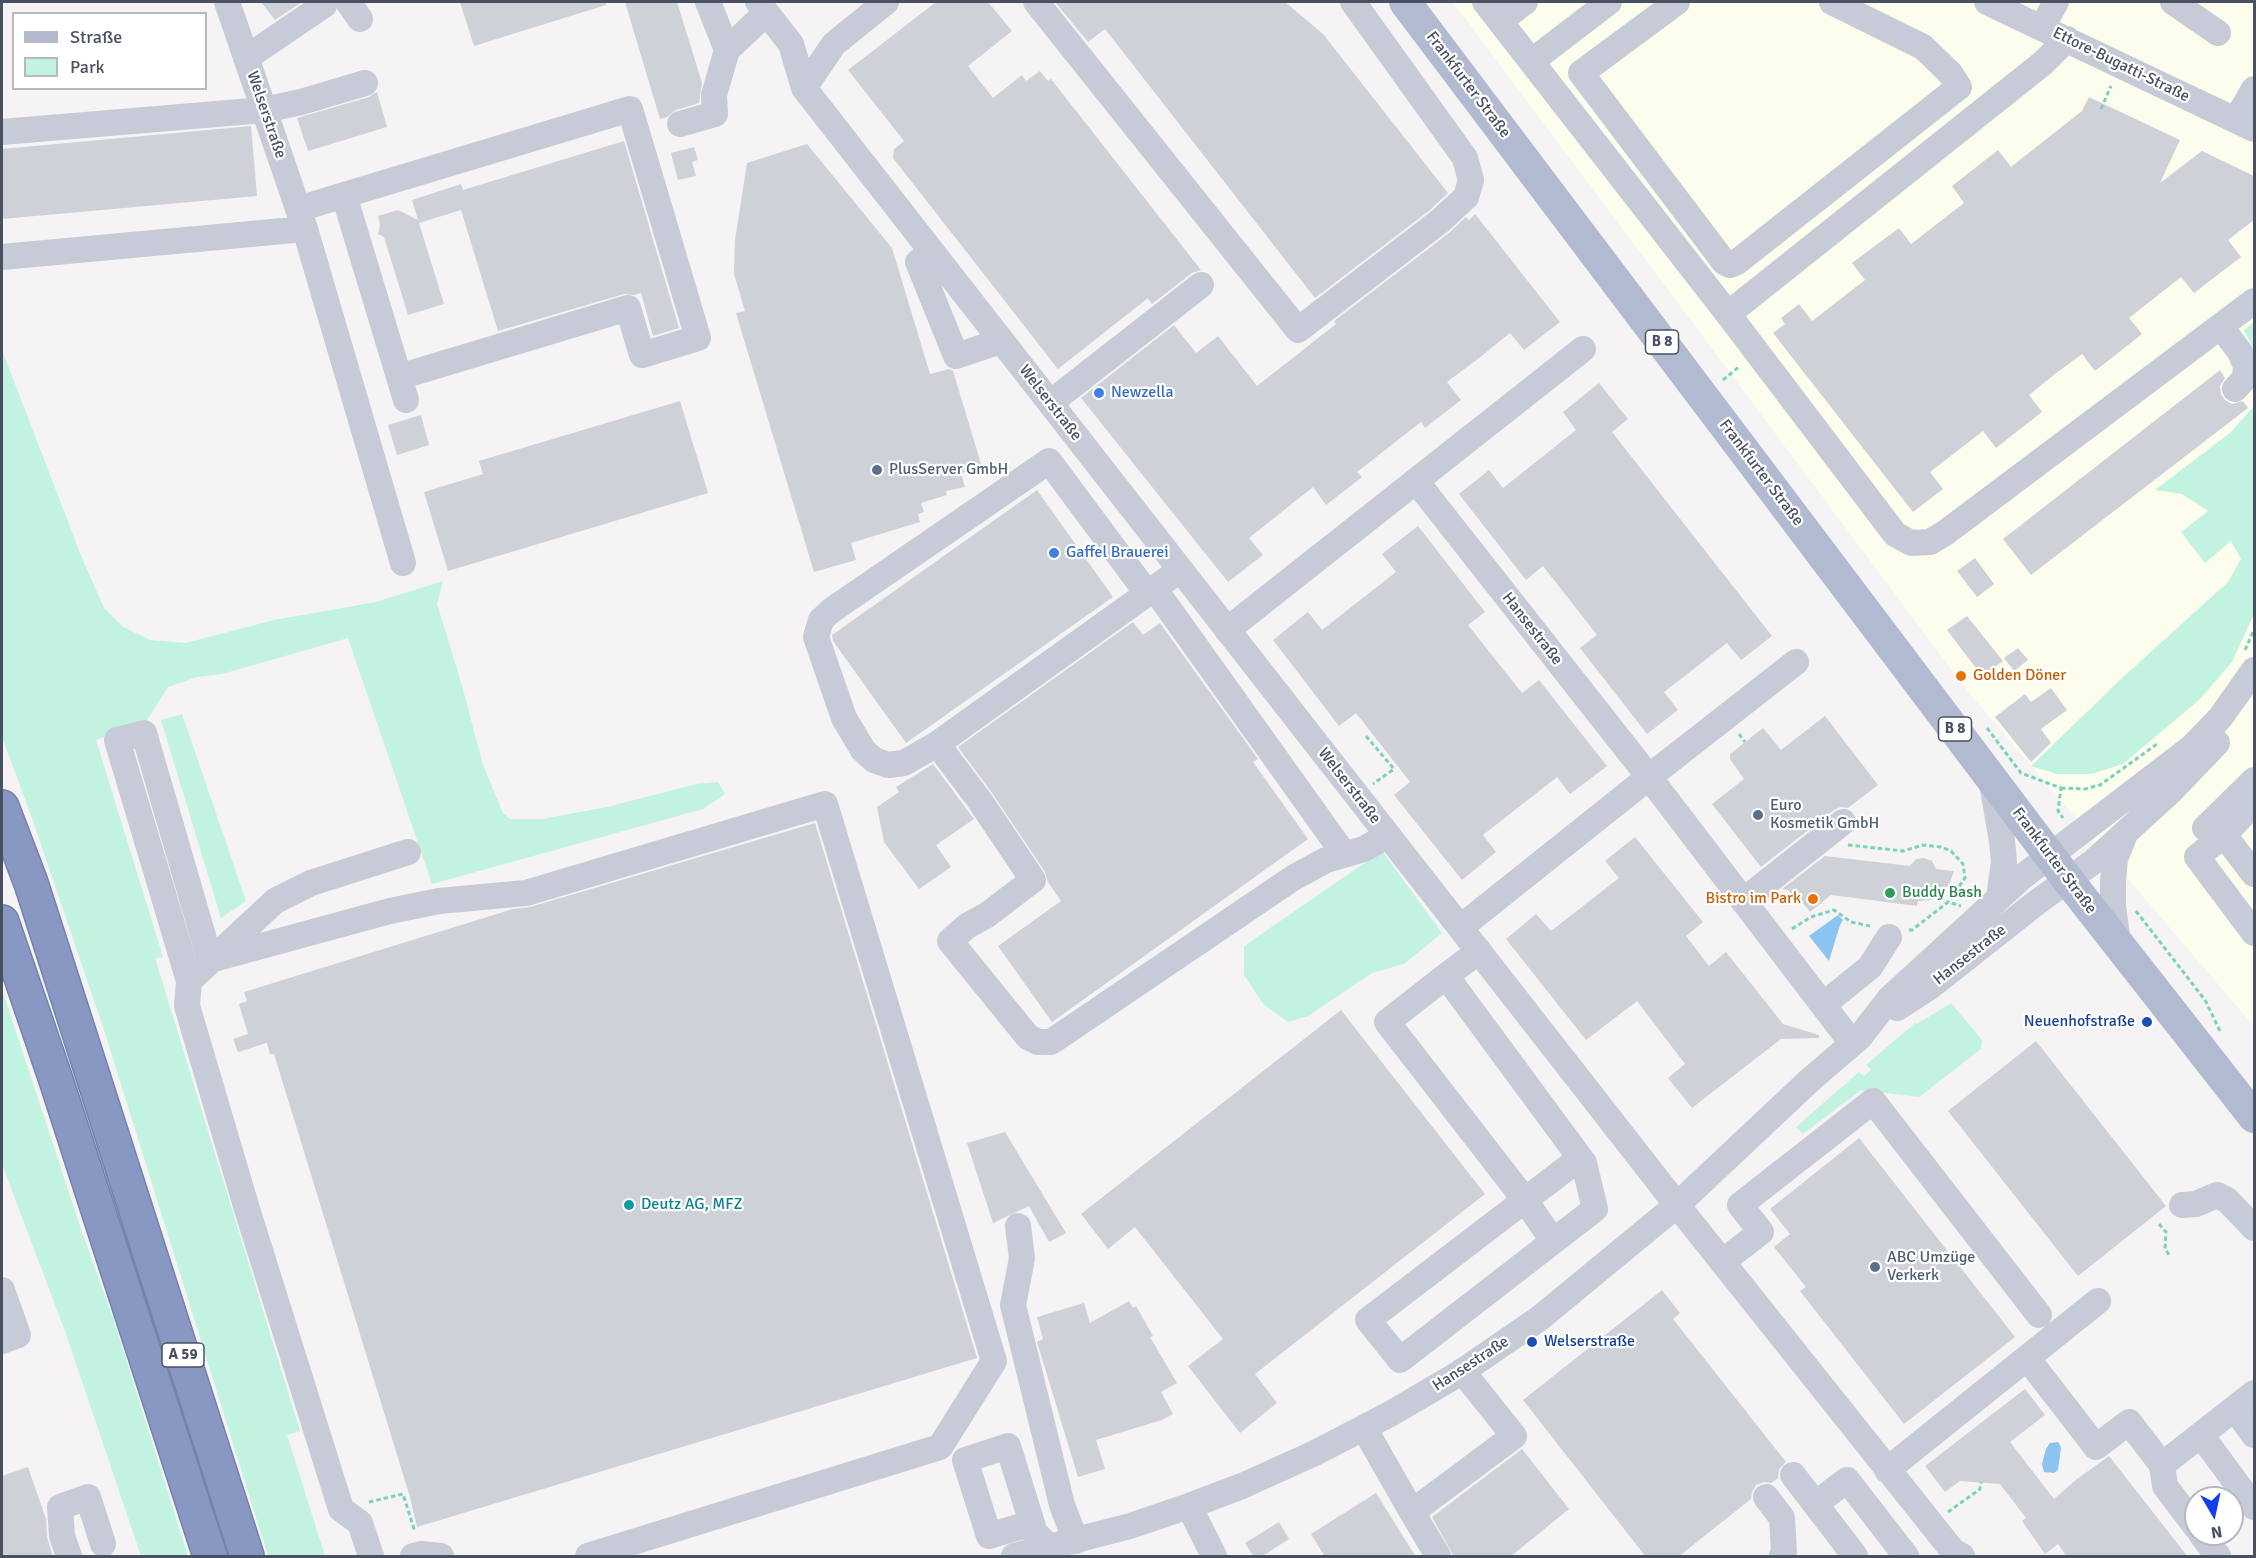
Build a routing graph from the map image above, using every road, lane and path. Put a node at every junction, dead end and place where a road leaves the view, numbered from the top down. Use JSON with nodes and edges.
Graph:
{"nodes":[{"id":1,"x":227,"y":2,"type":"edge"},
{"id":2,"x":708,"y":2,"type":"edge"},
{"id":3,"x":886,"y":2,"type":"edge"},
{"id":4,"x":1036,"y":2,"type":"edge"},
{"id":5,"x":1353,"y":2,"type":"edge"},
{"id":6,"x":1405,"y":2,"type":"edge"},
{"id":7,"x":1525,"y":2,"type":"edge"},
{"id":8,"x":1609,"y":2,"type":"edge"},
{"id":9,"x":1832,"y":2,"type":"edge"},
{"id":10,"x":1987,"y":2,"type":"edge"},
{"id":11,"x":2056,"y":2,"type":"edge"},
{"id":12,"x":2173,"y":2,"type":"edge"},
{"id":13,"x":1668,"y":4,"type":"edge"},
{"id":14,"x":762,"y":7,"type":"edge"},
{"id":15,"x":344,"y":9,"type":"edge"},
{"id":16,"x":1493,"y":11,"type":"edge"},
{"id":17,"x":2042,"y":27,"type":"junction"},
{"id":18,"x":2218,"y":33,"type":"dead end"},
{"id":19,"x":2067,"y":39,"type":"junction"},
{"id":20,"x":728,"y":50,"type":"junction"},
{"id":21,"x":246,"y":58,"type":"junction"},
{"id":22,"x":1532,"y":61,"type":"junction"},
{"id":23,"x":365,"y":83,"type":"dead end"},
{"id":24,"x":804,"y":88,"type":"junction"},
{"id":25,"x":2254,"y":89,"type":"edge"},
{"id":26,"x":264,"y":110,"type":"junction"},
{"id":27,"x":680,"y":124,"type":"dead end"},
{"id":28,"x":2246,"y":124,"type":"edge"},
{"id":29,"x":2,"y":132,"type":"edge"},
{"id":30,"x":344,"y":195,"type":"junction"},
{"id":31,"x":301,"y":219,"type":"junction"},
{"id":32,"x":932,"y":252,"type":"junction"},
{"id":33,"x":2,"y":257,"type":"edge"},
{"id":34,"x":1201,"y":285,"type":"dead end"},
{"id":35,"x":2254,"y":301,"type":"edge"},
{"id":36,"x":1728,"y":314,"type":"junction"},
{"id":37,"x":2221,"y":327,"type":"junction"},
{"id":38,"x":1001,"y":341,"type":"junction"},
{"id":39,"x":1583,"y":349,"type":"dead end"},
{"id":40,"x":2235,"y":388,"type":"dead end"},
{"id":41,"x":1050,"y":403,"type":"junction"},
{"id":42,"x":1416,"y":481,"type":"junction"},
{"id":43,"x":403,"y":563,"type":"dead end"},
{"id":44,"x":1180,"y":570,"type":"junction"},
{"id":45,"x":1150,"y":590,"type":"junction"},
{"id":46,"x":1227,"y":630,"type":"junction"},
{"id":47,"x":2254,"y":630,"type":"edge"},
{"id":48,"x":2249,"y":660,"type":"edge"},
{"id":49,"x":1796,"y":662,"type":"dead end"},
{"id":50,"x":2254,"y":677,"type":"edge"},
{"id":51,"x":1366,"y":736,"type":"dead end"},
{"id":52,"x":2161,"y":741,"type":"dead end"},
{"id":53,"x":937,"y":744,"type":"junction"},
{"id":54,"x":1990,"y":776,"type":"junction"},
{"id":55,"x":1649,"y":777,"type":"junction"},
{"id":56,"x":2254,"y":780,"type":"edge"},
{"id":57,"x":2061,"y":788,"type":"dead end"},
{"id":58,"x":1358,"y":796,"type":"junction"},
{"id":59,"x":2254,"y":803,"type":"edge"},
{"id":60,"x":2,"y":807,"type":"edge"},
{"id":61,"x":1837,"y":828,"type":"joint"},
{"id":62,"x":2214,"y":831,"type":"junction"},
{"id":63,"x":2125,"y":834,"type":"junction"},
{"id":64,"x":1388,"y":835,"type":"junction"},
{"id":65,"x":408,"y":852,"type":"dead end"},
{"id":66,"x":1344,"y":854,"type":"junction"},
{"id":67,"x":2049,"y":854,"type":"junction"},
{"id":68,"x":2254,"y":874,"type":"edge"},
{"id":69,"x":2068,"y":880,"type":"junction"},
{"id":70,"x":1999,"y":897,"type":"junction"},
{"id":71,"x":1743,"y":901,"type":"junction"},
{"id":72,"x":1948,"y":902,"type":"junction"},
{"id":73,"x":1962,"y":906,"type":"dead end"},
{"id":74,"x":2135,"y":910,"type":"dead end"},
{"id":75,"x":2,"y":921,"type":"edge"},
{"id":76,"x":1461,"y":927,"type":"junction"},
{"id":77,"x":1891,"y":932,"type":"junction"},
{"id":78,"x":2254,"y":933,"type":"edge"},
{"id":79,"x":1773,"y":940,"type":"junction"},
{"id":80,"x":2118,"y":943,"type":"junction"},
{"id":81,"x":1479,"y":951,"type":"junction"},
{"id":82,"x":210,"y":960,"type":"junction"},
{"id":83,"x":1446,"y":976,"type":"junction"},
{"id":84,"x":189,"y":981,"type":"junction"},
{"id":85,"x":1823,"y":1005,"type":"junction"},
{"id":86,"x":1860,"y":1035,"type":"junction"},
{"id":87,"x":2224,"y":1039,"type":"dead end"},
{"id":88,"x":2254,"y":1118,"type":"edge"},
{"id":89,"x":1580,"y":1158,"type":"junction"},
{"id":90,"x":1525,"y":1200,"type":"junction"},
{"id":91,"x":1677,"y":1205,"type":"junction"},
{"id":92,"x":2182,"y":1205,"type":"dead end"},
{"id":93,"x":2159,"y":1224,"type":"dead end"},
{"id":94,"x":1018,"y":1226,"type":"dead end"},
{"id":95,"x":2254,"y":1228,"type":"edge"},
{"id":96,"x":1553,"y":1241,"type":"junction"},
{"id":97,"x":2170,"y":1256,"type":"dead end"},
{"id":98,"x":1722,"y":1262,"type":"junction"},
{"id":99,"x":2,"y":1290,"type":"edge"},
{"id":100,"x":2098,"y":1301,"type":"dead end"},
{"id":101,"x":2039,"y":1315,"type":"dead end"},
{"id":102,"x":2,"y":1341,"type":"edge"},
{"id":103,"x":2026,"y":1358,"type":"junction"},
{"id":104,"x":1462,"y":1371,"type":"junction"},
{"id":105,"x":2245,"y":1401,"type":"edge"},
{"id":106,"x":1364,"y":1428,"type":"junction"},
{"id":107,"x":2200,"y":1435,"type":"junction"},
{"id":108,"x":2254,"y":1435,"type":"edge"},
{"id":109,"x":2162,"y":1465,"type":"junction"},
{"id":110,"x":1887,"y":1470,"type":"junction"},
{"id":111,"x":1793,"y":1475,"type":"dead end"},
{"id":112,"x":1981,"y":1482,"type":"dead end"},
{"id":113,"x":1766,"y":1497,"type":"dead end"},
{"id":114,"x":1815,"y":1504,"type":"junction"},
{"id":115,"x":1189,"y":1506,"type":"junction"},
{"id":116,"x":2254,"y":1507,"type":"edge"},
{"id":117,"x":341,"y":1509,"type":"junction"},
{"id":118,"x":2184,"y":1511,"type":"edge"},
{"id":119,"x":1412,"y":1512,"type":"junction"},
{"id":120,"x":1032,"y":1523,"type":"dead end"},
{"id":121,"x":1932,"y":1525,"type":"junction"},
{"id":122,"x":103,"y":1544,"type":"dead end"},
{"id":123,"x":1068,"y":1547,"type":"edge"},
{"id":124,"x":1208,"y":1554,"type":"edge"},
{"id":125,"x":425,"y":1556,"type":"edge"},
{"id":126,"x":69,"y":1557,"type":"edge"},
{"id":127,"x":210,"y":1557,"type":"edge"},
{"id":128,"x":247,"y":1557,"type":"edge"},
{"id":129,"x":371,"y":1557,"type":"edge"},
{"id":130,"x":588,"y":1557,"type":"edge"},
{"id":131,"x":1014,"y":1557,"type":"edge"},
{"id":132,"x":1438,"y":1557,"type":"edge"},
{"id":133,"x":1782,"y":1557,"type":"edge"},
{"id":134,"x":1855,"y":1557,"type":"edge"},
{"id":135,"x":1906,"y":1557,"type":"edge"},
{"id":136,"x":1962,"y":1557,"type":"edge"}],
"edges":[{"from":1,"to":21,"type":"street","name":"Welserstraße"},
{"from":2,"to":20,"type":"street"},
{"from":3,"to":24,"type":"street"},
{"from":4,"to":5,"type":"street"},
{"from":6,"to":54,"type":"main road","name":"Frankfurter Straße","number":"B 8"},
{"from":7,"to":16,"type":"street"},
{"from":8,"to":22,"type":"street"},
{"from":9,"to":13,"type":"street"},
{"from":10,"to":17,"type":"street","name":"Ettore-Bugatti-Straße"},
{"from":11,"to":17,"type":"street"},
{"from":12,"to":18,"type":"street"},
{"from":14,"to":20,"type":"street"},
{"from":14,"to":24,"type":"street","name":"Welserstraße"},
{"from":15,"to":21,"type":"street"},
{"from":16,"to":22,"type":"street"},
{"from":17,"to":19,"type":"street","name":"Ettore-Bugatti-Straße"},
{"from":19,"to":28,"type":"street","name":"Ettore-Bugatti-Straße"},
{"from":19,"to":36,"type":"street"},
{"from":20,"to":27,"type":"street"},
{"from":21,"to":26,"type":"street","name":"Welserstraße"},
{"from":22,"to":36,"type":"street"},
{"from":23,"to":26,"type":"street"},
{"from":24,"to":32,"type":"street","name":"Welserstraße"},
{"from":25,"to":28,"type":"street"},
{"from":26,"to":29,"type":"street"},
{"from":26,"to":31,"type":"street","name":"Welserstraße"},
{"from":30,"to":30,"type":"street"},
{"from":30,"to":31,"type":"street"},
{"from":31,"to":33,"type":"street"},
{"from":31,"to":43,"type":"street","name":"Welserstraße"},
{"from":32,"to":38,"type":"street","name":"Welserstraße"},
{"from":32,"to":38,"type":"street"},
{"from":34,"to":41,"type":"street"},
{"from":35,"to":37,"type":"street"},
{"from":36,"to":37,"type":"street"},
{"from":37,"to":40,"type":"street"},
{"from":38,"to":41,"type":"street","name":"Welserstraße"},
{"from":39,"to":42,"type":"street"},
{"from":41,"to":44,"type":"street","name":"Welserstraße"},
{"from":42,"to":46,"type":"street"},
{"from":42,"to":55,"type":"street","name":"Hansestraße"},
{"from":44,"to":45,"type":"street"},
{"from":44,"to":46,"type":"street","name":"Welserstraße"},
{"from":45,"to":53,"type":"street"},
{"from":45,"to":53,"type":"street"},
{"from":45,"to":66,"type":"street"},
{"from":46,"to":58,"type":"street","name":"Welserstraße"},
{"from":47,"to":48,"type":"path"},
{"from":48,"to":67,"type":"street"},
{"from":49,"to":55,"type":"street"},
{"from":50,"to":63,"type":"street"},
{"from":51,"to":58,"type":"path"},
{"from":52,"to":57,"type":"path"},
{"from":53,"to":66,"type":"street"},
{"from":54,"to":67,"type":"main road","name":"Frankfurter Straße","number":"B 8"},
{"from":54,"to":70,"type":"street","name":"Hansestraße"},
{"from":55,"to":71,"type":"street","name":"Hansestraße"},
{"from":55,"to":76,"type":"street"},
{"from":56,"to":62,"type":"street"},
{"from":58,"to":64,"type":"street","name":"Welserstraße"},
{"from":59,"to":62,"type":"street"},
{"from":60,"to":128,"type":"highway","number":"A 59"},
{"from":61,"to":71,"type":"street"},
{"from":61,"to":72,"type":"path"},
{"from":62,"to":68,"type":"street"},
{"from":62,"to":78,"type":"street"},
{"from":63,"to":69,"type":"street"},
{"from":63,"to":80,"type":"street","name":"Frankfurter Straße"},
{"from":64,"to":66,"type":"street"},
{"from":64,"to":76,"type":"street","name":"Welserstraße"},
{"from":65,"to":82,"type":"street"},
{"from":67,"to":69,"type":"main road","name":"Frankfurter Straße","number":"B 8"},
{"from":67,"to":70,"type":"street","name":"Hansestraße"},
{"from":69,"to":80,"type":"main road","name":"Frankfurter Straße","number":"B 8"},
{"from":69,"to":86,"type":"street","name":"Hansestraße"},
{"from":70,"to":86,"type":"street","name":"Hansestraße"},
{"from":71,"to":79,"type":"street","name":"Hansestraße"},
{"from":72,"to":73,"type":"path"},
{"from":72,"to":77,"type":"path"},
{"from":74,"to":87,"type":"path"},
{"from":75,"to":127,"type":"highway","number":"A 59"},
{"from":76,"to":81,"type":"street","name":"Welserstraße"},
{"from":77,"to":79,"type":"path"},
{"from":77,"to":85,"type":"street"},
{"from":79,"to":85,"type":"street","name":"Hansestraße"},
{"from":80,"to":88,"type":"main road","name":"Frankfurter Straße","number":"B 8"},
{"from":81,"to":83,"type":"street"},
{"from":81,"to":91,"type":"street","name":"Welserstraße"},
{"from":82,"to":84,"type":"street"},
{"from":82,"to":84,"type":"street"},
{"from":82,"to":130,"type":"street"},
{"from":83,"to":89,"type":"street"},
{"from":83,"to":90,"type":"street"},
{"from":84,"to":117,"type":"street"},
{"from":85,"to":86,"type":"street","name":"Hansestraße"},
{"from":86,"to":91,"type":"street","name":"Hansestraße"},
{"from":89,"to":90,"type":"street"},
{"from":89,"to":96,"type":"street"},
{"from":90,"to":96,"type":"street"},
{"from":90,"to":96,"type":"street"},
{"from":91,"to":98,"type":"street","name":"Welserstraße"},
{"from":91,"to":104,"type":"street","name":"Hansestraße"},
{"from":92,"to":95,"type":"street"},
{"from":93,"to":97,"type":"path"},
{"from":94,"to":123,"type":"street"},
{"from":98,"to":101,"type":"street"},
{"from":98,"to":110,"type":"street","name":"Welserstraße"},
{"from":99,"to":102,"type":"street"},
{"from":100,"to":103,"type":"street"},
{"from":103,"to":109,"type":"street"},
{"from":103,"to":110,"type":"street"},
{"from":104,"to":106,"type":"street","name":"Hansestraße"},
{"from":104,"to":119,"type":"street"},
{"from":105,"to":107,"type":"street"},
{"from":105,"to":108,"type":"street"},
{"from":106,"to":115,"type":"street","name":"Hansestraße"},
{"from":106,"to":119,"type":"street"},
{"from":107,"to":109,"type":"street"},
{"from":107,"to":116,"type":"street"},
{"from":109,"to":118,"type":"street"},
{"from":110,"to":121,"type":"street","name":"Welserstraße"},
{"from":111,"to":114,"type":"street"},
{"from":112,"to":121,"type":"path"},
{"from":113,"to":133,"type":"street"},
{"from":114,"to":134,"type":"street"},
{"from":114,"to":135,"type":"street"},
{"from":115,"to":123,"type":"street","name":"Hansestraße"},
{"from":115,"to":124,"type":"street"},
{"from":117,"to":125,"type":"path"},
{"from":117,"to":129,"type":"street"},
{"from":119,"to":132,"type":"street"},
{"from":120,"to":123,"type":"street"},
{"from":121,"to":136,"type":"street","name":"Welserstraße"},
{"from":122,"to":126,"type":"street"},
{"from":123,"to":131,"type":"street","name":"Hansestraße"}]}
